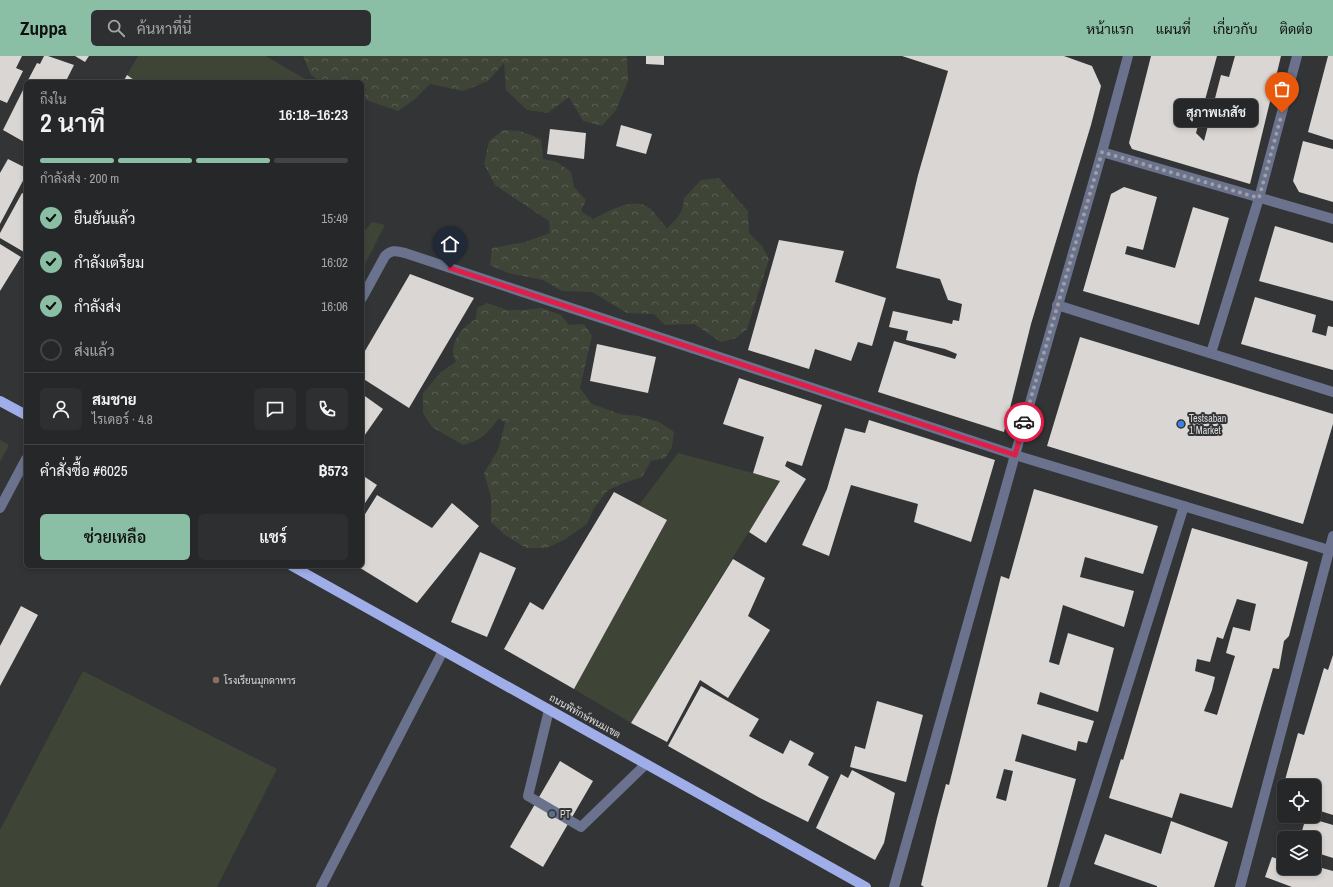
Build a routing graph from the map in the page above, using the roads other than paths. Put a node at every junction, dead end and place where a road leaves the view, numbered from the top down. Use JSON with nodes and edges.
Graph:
{"nodes":[{"id":1,"x":1128,"y":56,"type":"edge"},
{"id":2,"x":1297,"y":56,"type":"edge"},
{"id":3,"x":1102,"y":152,"type":"junction"},
{"id":4,"x":1259,"y":198,"type":"junction"},
{"id":5,"x":1333,"y":219,"type":"edge"},
{"id":6,"x":364,"y":294,"type":"edge"},
{"id":7,"x":1057,"y":305,"type":"junction"},
{"id":8,"x":1211,"y":353,"type":"junction"},
{"id":9,"x":1333,"y":392,"type":"edge"},
{"id":10,"x":0,"y":401,"type":"edge"},
{"id":11,"x":24,"y":415,"type":"edge"},
{"id":12,"x":1015,"y":455,"type":"junction"},
{"id":13,"x":24,"y":463,"type":"edge"},
{"id":14,"x":1184,"y":506,"type":"junction"},
{"id":15,"x":0,"y":508,"type":"edge"},
{"id":16,"x":1333,"y":536,"type":"edge"},
{"id":17,"x":1329,"y":550,"type":"junction"},
{"id":18,"x":296,"y":568,"type":"edge"},
{"id":19,"x":1329,"y":569,"type":"edge"},
{"id":20,"x":443,"y":651,"type":"junction"},
{"id":21,"x":549,"y":710,"type":"junction"},
{"id":22,"x":646,"y":764,"type":"junction"},
{"id":23,"x":321,"y":887,"type":"edge"},
{"id":24,"x":866,"y":887,"type":"edge"},
{"id":25,"x":894,"y":887,"type":"edge"},
{"id":26,"x":1064,"y":887,"type":"edge"},
{"id":27,"x":1240,"y":887,"type":"edge"}],
"edges":[{"from":1,"to":3,"type":"street"},
{"from":2,"to":4,"type":"street"},
{"from":3,"to":4,"type":"street"},
{"from":3,"to":7,"type":"street"},
{"from":4,"to":5,"type":"street"},
{"from":4,"to":8,"type":"street"},
{"from":6,"to":12,"type":"street"},
{"from":7,"to":8,"type":"street"},
{"from":7,"to":12,"type":"street"},
{"from":8,"to":9,"type":"street"},
{"from":10,"to":11,"type":"main road"},
{"from":12,"to":14,"type":"street"},
{"from":12,"to":25,"type":"street"},
{"from":13,"to":15,"type":"street"},
{"from":14,"to":17,"type":"street"},
{"from":14,"to":26,"type":"street"},
{"from":16,"to":17,"type":"street"},
{"from":17,"to":19,"type":"street"},
{"from":18,"to":20,"type":"main road","name":"ถนนพิทักษ์พนมเขต"},
{"from":19,"to":27,"type":"street"},
{"from":20,"to":21,"type":"main road","name":"ถนนพิทักษ์พนมเขต"},
{"from":20,"to":23,"type":"street"},
{"from":21,"to":22,"type":"main road","name":"ถนนพิทักษ์พนมเขต"},
{"from":21,"to":22,"type":"street"},
{"from":22,"to":24,"type":"main road","name":"ถนนพิทักษ์พนมเขต"}]}
